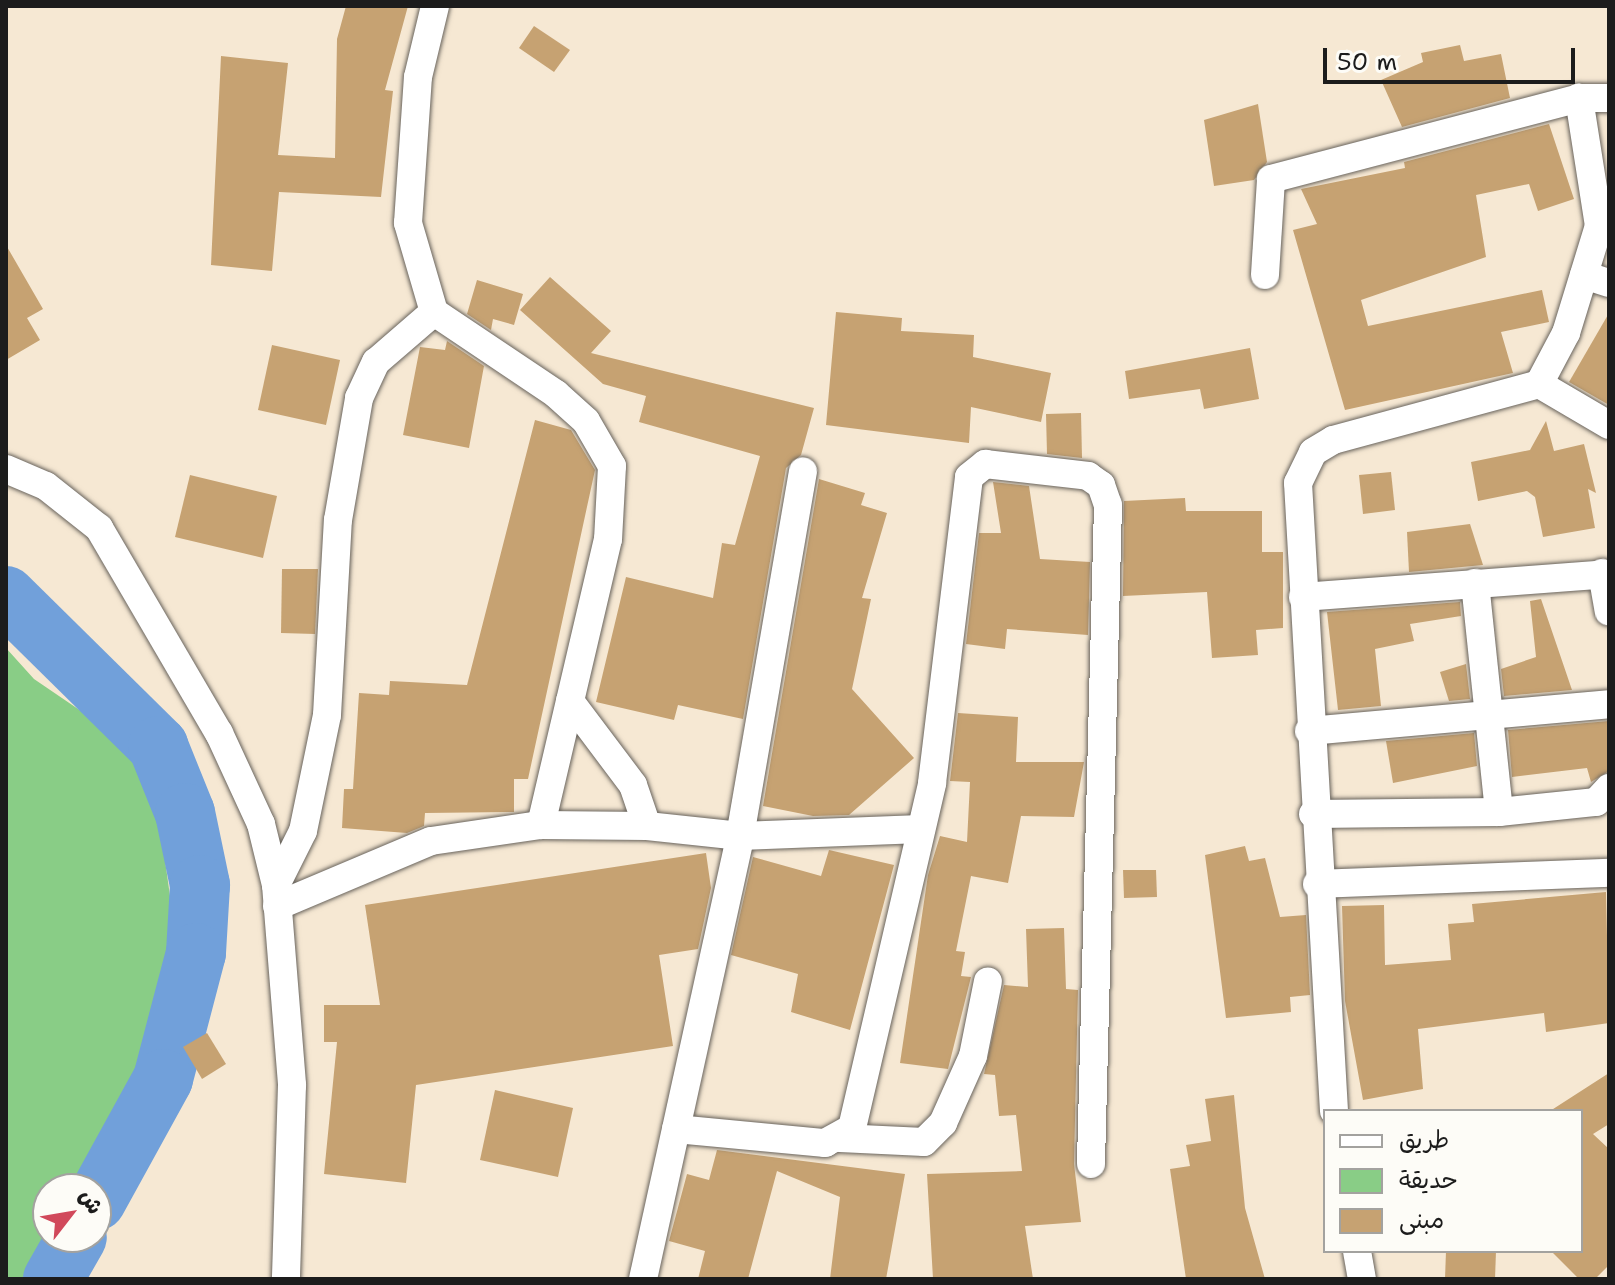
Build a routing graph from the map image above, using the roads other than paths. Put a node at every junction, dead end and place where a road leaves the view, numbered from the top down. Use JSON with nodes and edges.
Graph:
{"nodes":[{"id":1,"x":435,"y":6,"type":"edge"},
{"id":2,"x":1579,"y":98,"type":"junction"},
{"id":3,"x":1609,"y":98,"type":"edge"},
{"id":4,"x":1265,"y":275,"type":"dead end"},
{"id":5,"x":1597,"y":279,"type":"edge"},
{"id":6,"x":434,"y":312,"type":"junction"},
{"id":7,"x":1539,"y":384,"type":"junction"},
{"id":8,"x":1609,"y":425,"type":"edge"},
{"id":9,"x":6,"y":469,"type":"edge"},
{"id":10,"x":803,"y":471,"type":"dead end"},
{"id":11,"x":1606,"y":574,"type":"edge"},
{"id":12,"x":1475,"y":583,"type":"junction"},
{"id":13,"x":1303,"y":597,"type":"junction"},
{"id":14,"x":1609,"y":611,"type":"edge"},
{"id":15,"x":570,"y":701,"type":"junction"},
{"id":16,"x":1609,"y":704,"type":"edge"},
{"id":17,"x":1489,"y":715,"type":"junction"},
{"id":18,"x":1309,"y":731,"type":"junction"},
{"id":19,"x":1609,"y":788,"type":"edge"},
{"id":20,"x":1499,"y":812,"type":"junction"},
{"id":21,"x":1313,"y":814,"type":"junction"},
{"id":22,"x":541,"y":825,"type":"junction"},
{"id":23,"x":647,"y":826,"type":"junction"},
{"id":24,"x":921,"y":829,"type":"junction"},
{"id":25,"x":740,"y":836,"type":"junction"},
{"id":26,"x":1609,"y":873,"type":"edge"},
{"id":27,"x":1317,"y":884,"type":"junction"},
{"id":28,"x":276,"y":896,"type":"junction"},
{"id":29,"x":988,"y":981,"type":"dead end"},
{"id":30,"x":1334,"y":1109,"type":"edge"},
{"id":31,"x":676,"y":1129,"type":"junction"},
{"id":32,"x":840,"y":1138,"type":"junction"},
{"id":33,"x":1091,"y":1164,"type":"dead end"},
{"id":34,"x":1357,"y":1253,"type":"edge"},
{"id":35,"x":286,"y":1279,"type":"edge"},
{"id":36,"x":643,"y":1279,"type":"edge"},
{"id":37,"x":1362,"y":1279,"type":"edge"}],
"edges":[{"from":1,"to":6,"type":"street"},
{"from":2,"to":3,"type":"street"},
{"from":2,"to":4,"type":"street"},
{"from":2,"to":5,"type":"street"},
{"from":5,"to":7,"type":"street"},
{"from":6,"to":15,"type":"street"},
{"from":6,"to":28,"type":"street"},
{"from":7,"to":8,"type":"street"},
{"from":7,"to":13,"type":"street"},
{"from":9,"to":28,"type":"street"},
{"from":10,"to":25,"type":"street"},
{"from":11,"to":12,"type":"street"},
{"from":11,"to":14,"type":"street"},
{"from":12,"to":13,"type":"street"},
{"from":12,"to":17,"type":"street"},
{"from":13,"to":18,"type":"street"},
{"from":15,"to":22,"type":"street"},
{"from":15,"to":23,"type":"street"},
{"from":16,"to":17,"type":"street"},
{"from":17,"to":18,"type":"street"},
{"from":17,"to":20,"type":"street"},
{"from":18,"to":21,"type":"street"},
{"from":19,"to":20,"type":"street"},
{"from":20,"to":21,"type":"street"},
{"from":21,"to":27,"type":"street"},
{"from":22,"to":23,"type":"street"},
{"from":22,"to":28,"type":"street"},
{"from":23,"to":25,"type":"street"},
{"from":24,"to":25,"type":"street"},
{"from":24,"to":32,"type":"street"},
{"from":24,"to":33,"type":"street"},
{"from":25,"to":31,"type":"street"},
{"from":26,"to":27,"type":"street"},
{"from":27,"to":30,"type":"street"},
{"from":28,"to":35,"type":"street"},
{"from":29,"to":32,"type":"street"},
{"from":31,"to":32,"type":"street"},
{"from":31,"to":36,"type":"street"},
{"from":34,"to":37,"type":"street"}]}
